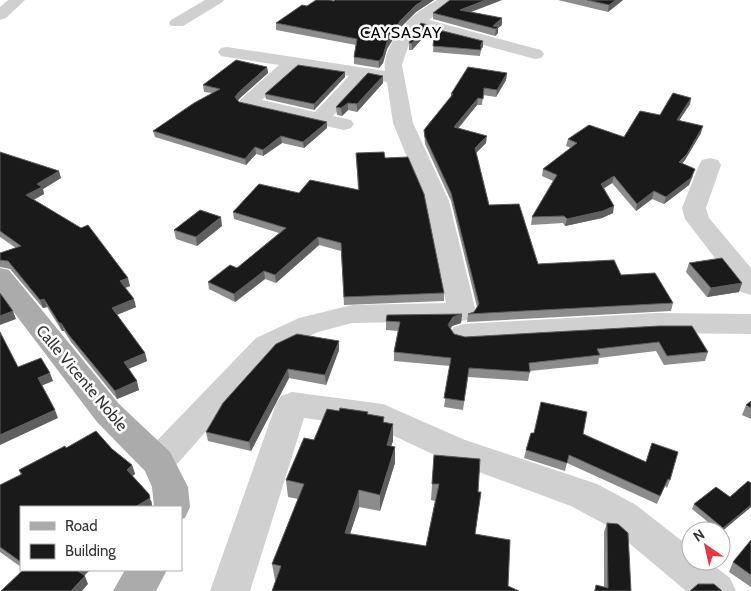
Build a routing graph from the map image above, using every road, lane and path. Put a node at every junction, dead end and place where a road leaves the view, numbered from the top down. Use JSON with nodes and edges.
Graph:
{"nodes":[{"id":1,"x":17,"y":0,"type":"edge"},
{"id":2,"x":216,"y":0,"type":"edge"},
{"id":3,"x":447,"y":0,"type":"edge"},
{"id":4,"x":4,"y":18,"type":"edge"},
{"id":5,"x":416,"y":22,"type":"junction"},
{"id":6,"x":178,"y":23,"type":"dead end"},
{"id":7,"x":227,"y":52,"type":"dead end"},
{"id":8,"x":535,"y":54,"type":"dead end"},
{"id":9,"x":294,"y":62,"type":"junction"},
{"id":10,"x":363,"y":73,"type":"junction"},
{"id":11,"x":396,"y":78,"type":"junction"},
{"id":12,"x":319,"y":119,"type":"junction"},
{"id":13,"x":344,"y":124,"type":"dead end"},
{"id":14,"x":710,"y":166,"type":"dead end"},
{"id":15,"x":0,"y":276,"type":"edge"},
{"id":16,"x":751,"y":286,"type":"edge"},
{"id":17,"x":751,"y":324,"type":"edge"},
{"id":18,"x":463,"y":333,"type":"junction"},
{"id":19,"x":158,"y":462,"type":"junction"},
{"id":20,"x":172,"y":506,"type":"edge"},
{"id":21,"x":147,"y":571,"type":"edge"},
{"id":22,"x":133,"y":591,"type":"edge"},
{"id":23,"x":230,"y":591,"type":"edge"},
{"id":24,"x":716,"y":591,"type":"edge"}],
"edges":[{"from":1,"to":4,"type":"street"},
{"from":2,"to":6,"type":"street"},
{"from":3,"to":5,"type":"street"},
{"from":5,"to":8,"type":"street"},
{"from":5,"to":11,"type":"street"},
{"from":7,"to":9,"type":"street"},
{"from":9,"to":10,"type":"street"},
{"from":9,"to":12,"type":"street"},
{"from":10,"to":11,"type":"street"},
{"from":10,"to":12,"type":"street"},
{"from":11,"to":18,"type":"street"},
{"from":12,"to":13,"type":"street"},
{"from":14,"to":16,"type":"street"},
{"from":15,"to":19,"type":"main road","name":"Calle Vicente Noble"},
{"from":17,"to":18,"type":"street"},
{"from":18,"to":19,"type":"street"},
{"from":19,"to":20,"type":"main road","name":"Calle Vicente Noble"},
{"from":21,"to":22,"type":"main road"},
{"from":23,"to":24,"type":"street"}]}
